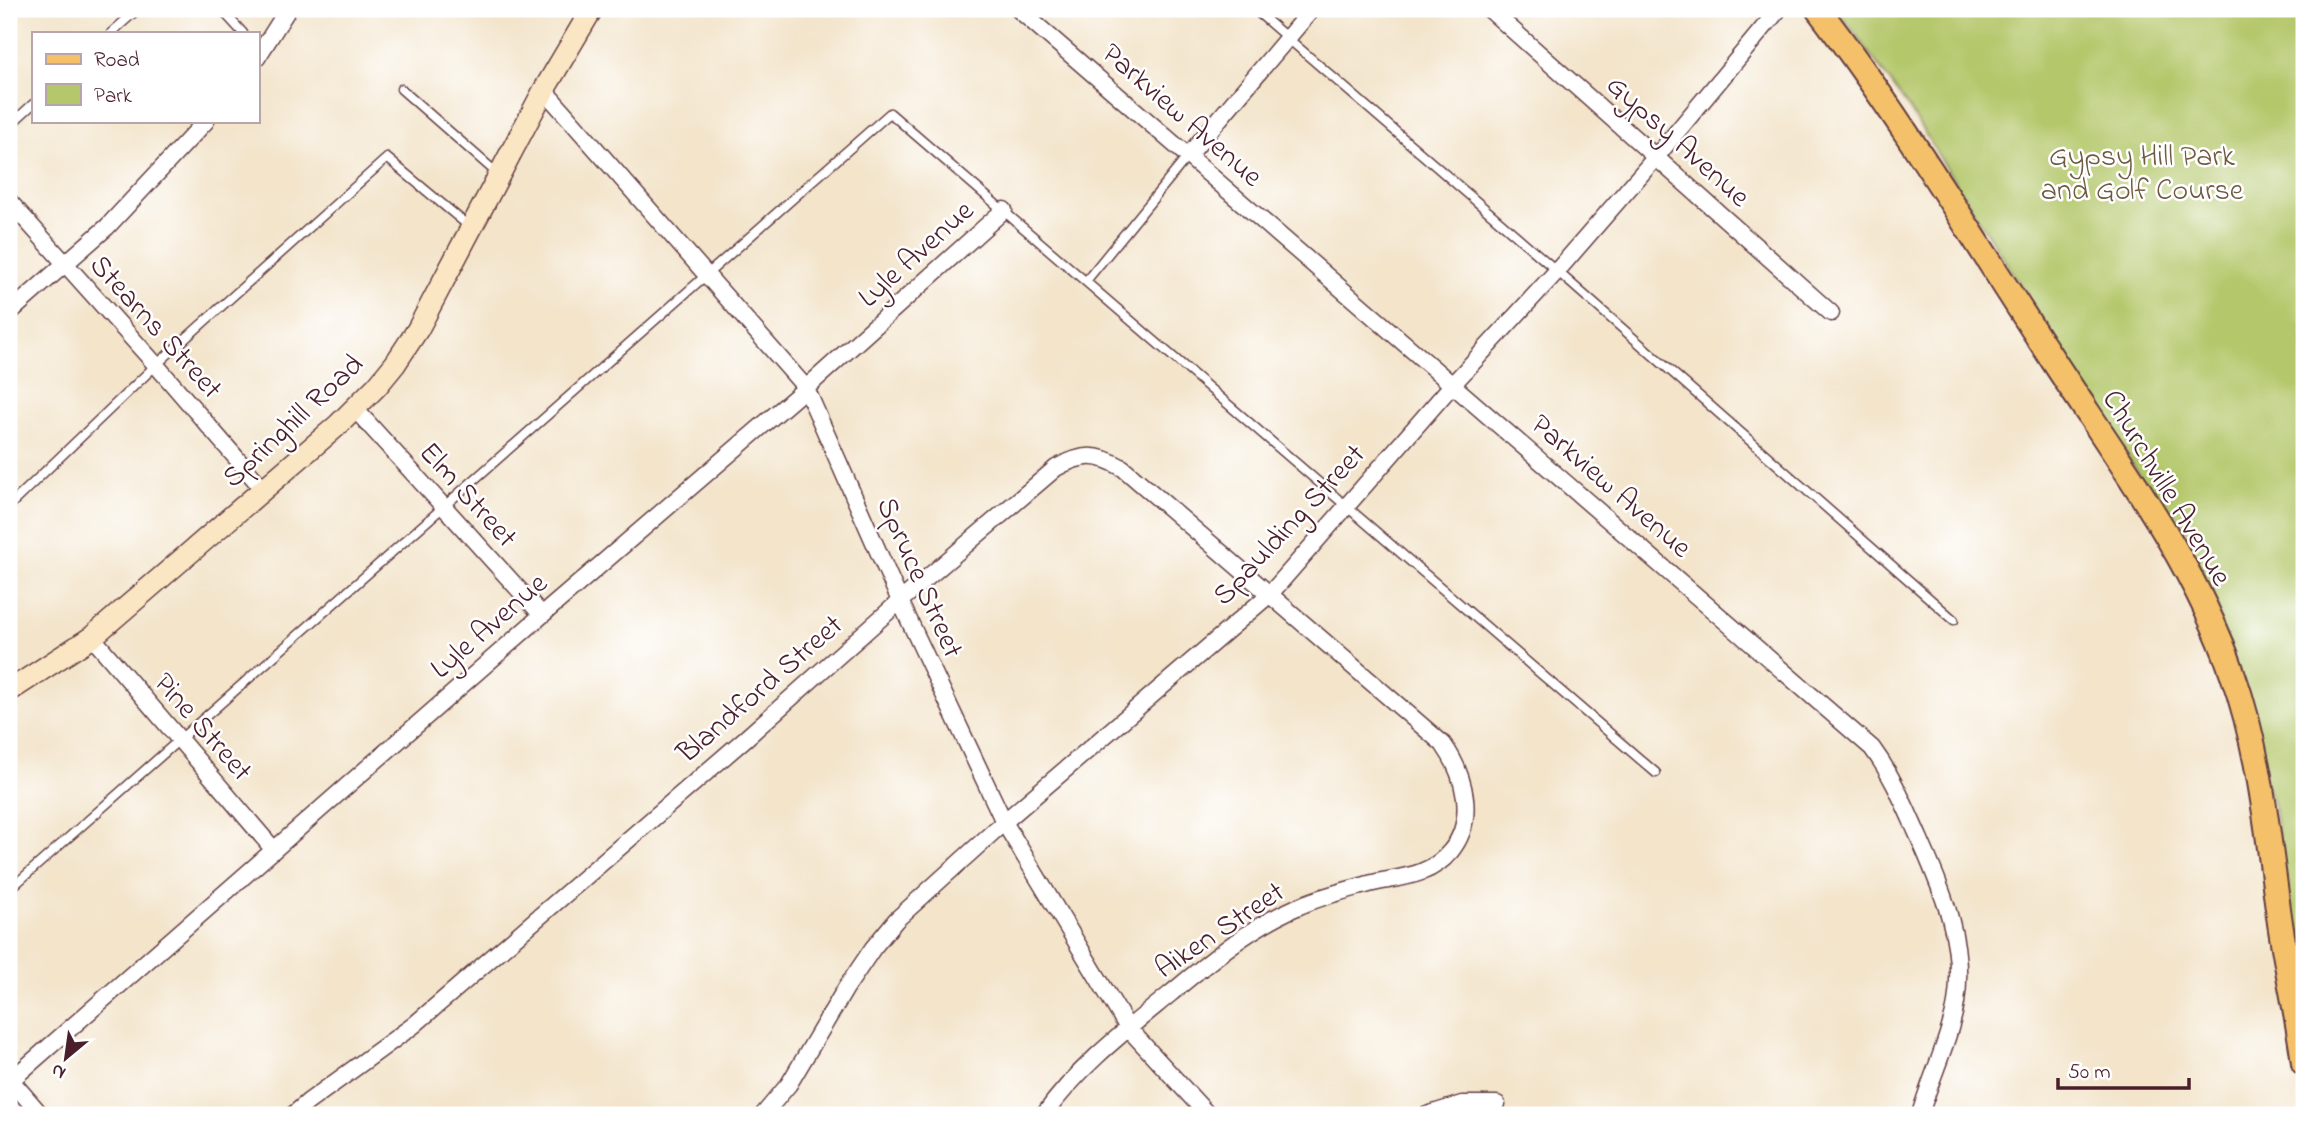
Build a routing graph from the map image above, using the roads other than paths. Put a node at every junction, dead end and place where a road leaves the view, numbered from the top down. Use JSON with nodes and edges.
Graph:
{"nodes":[{"id":1,"x":138,"y":9,"type":"edge"},
{"id":2,"x":221,"y":9,"type":"edge"},
{"id":3,"x":288,"y":9,"type":"edge"},
{"id":4,"x":1018,"y":9,"type":"edge"},
{"id":5,"x":1254,"y":9,"type":"edge"},
{"id":6,"x":1312,"y":9,"type":"edge"},
{"id":7,"x":1489,"y":9,"type":"edge"},
{"id":8,"x":1779,"y":9,"type":"edge"},
{"id":9,"x":1818,"y":9,"type":"edge"},
{"id":10,"x":584,"y":12,"type":"edge"},
{"id":11,"x":112,"y":32,"type":"edge"},
{"id":12,"x":242,"y":32,"type":"edge"},
{"id":13,"x":1288,"y":37,"type":"junction"},
{"id":14,"x":259,"y":53,"type":"edge"},
{"id":15,"x":401,"y":89,"type":"dead end"},
{"id":16,"x":544,"y":90,"type":"junction"},
{"id":17,"x":32,"y":105,"type":"edge"},
{"id":18,"x":205,"y":122,"type":"edge"},
{"id":19,"x":9,"y":126,"type":"edge"},
{"id":20,"x":1188,"y":156,"type":"junction"},
{"id":21,"x":1656,"y":157,"type":"junction"},
{"id":22,"x":500,"y":175,"type":"junction"},
{"id":23,"x":9,"y":201,"type":"edge"},
{"id":24,"x":1004,"y":210,"type":"junction"},
{"id":25,"x":472,"y":229,"type":"junction"},
{"id":26,"x":64,"y":264,"type":"junction"},
{"id":27,"x":1557,"y":271,"type":"junction"},
{"id":28,"x":708,"y":275,"type":"junction"},
{"id":29,"x":1086,"y":281,"type":"junction"},
{"id":30,"x":9,"y":313,"type":"edge"},
{"id":31,"x":1831,"y":313,"type":"dead end"},
{"id":32,"x":156,"y":365,"type":"junction"},
{"id":33,"x":1453,"y":384,"type":"junction"},
{"id":34,"x":806,"y":388,"type":"junction"},
{"id":35,"x":355,"y":409,"type":"junction"},
{"id":36,"x":264,"y":489,"type":"junction"},
{"id":37,"x":9,"y":506,"type":"edge"},
{"id":38,"x":1346,"y":506,"type":"junction"},
{"id":39,"x":443,"y":508,"type":"junction"},
{"id":40,"x":1270,"y":594,"type":"junction"},
{"id":41,"x":900,"y":601,"type":"junction"},
{"id":42,"x":542,"y":615,"type":"junction"},
{"id":43,"x":1954,"y":620,"type":"dead end"},
{"id":44,"x":92,"y":637,"type":"junction"},
{"id":45,"x":9,"y":691,"type":"edge"},
{"id":46,"x":178,"y":740,"type":"junction"},
{"id":47,"x":1656,"y":774,"type":"dead end"},
{"id":48,"x":1004,"y":822,"type":"junction"},
{"id":49,"x":274,"y":850,"type":"junction"},
{"id":50,"x":9,"y":890,"type":"edge"},
{"id":51,"x":2300,"y":999,"type":"edge"},
{"id":52,"x":1128,"y":1028,"type":"junction"},
{"id":53,"x":2304,"y":1063,"type":"edge"},
{"id":54,"x":9,"y":1080,"type":"edge"},
{"id":55,"x":1497,"y":1104,"type":"dead end"},
{"id":56,"x":41,"y":1115,"type":"edge"},
{"id":57,"x":293,"y":1115,"type":"edge"},
{"id":58,"x":764,"y":1115,"type":"edge"},
{"id":59,"x":1044,"y":1115,"type":"edge"},
{"id":60,"x":1208,"y":1115,"type":"edge"},
{"id":61,"x":1427,"y":1115,"type":"edge"},
{"id":62,"x":1920,"y":1115,"type":"edge"}],
"edges":[{"from":1,"to":11,"type":"lane"},
{"from":2,"to":12,"type":"lane"},
{"from":3,"to":14,"type":"street"},
{"from":4,"to":20,"type":"street","name":"Parkview Avenue"},
{"from":5,"to":13,"type":"lane"},
{"from":6,"to":13,"type":"street"},
{"from":7,"to":21,"type":"street","name":"Gypsy Avenue"},
{"from":8,"to":21,"type":"street","name":"Spaulding Street"},
{"from":9,"to":51,"type":"main road","name":"Churchville Avenue"},
{"from":10,"to":16,"type":"street","name":"Springhill Road"},
{"from":13,"to":20,"type":"street"},
{"from":13,"to":27,"type":"lane"},
{"from":15,"to":22,"type":"lane"},
{"from":16,"to":22,"type":"street","name":"Springhill Road"},
{"from":16,"to":28,"type":"street","name":"Spruce Street"},
{"from":17,"to":19,"type":"lane"},
{"from":18,"to":26,"type":"street"},
{"from":20,"to":29,"type":"lane"},
{"from":20,"to":33,"type":"street","name":"Parkview Avenue"},
{"from":21,"to":27,"type":"street","name":"Spaulding Street"},
{"from":21,"to":31,"type":"street","name":"Gypsy Avenue"},
{"from":22,"to":25,"type":"street","name":"Springhill Road"},
{"from":23,"to":26,"type":"street","name":"Stearns Street"},
{"from":24,"to":28,"type":"lane"},
{"from":24,"to":29,"type":"lane"},
{"from":24,"to":34,"type":"street","name":"Lyle Avenue"},
{"from":25,"to":32,"type":"lane"},
{"from":25,"to":35,"type":"street","name":"Springhill Road"},
{"from":26,"to":30,"type":"street"},
{"from":26,"to":32,"type":"street","name":"Stearns Street"},
{"from":27,"to":33,"type":"street","name":"Spaulding Street"},
{"from":27,"to":43,"type":"lane"},
{"from":28,"to":34,"type":"street","name":"Spruce Street"},
{"from":28,"to":39,"type":"lane"},
{"from":29,"to":38,"type":"lane"},
{"from":32,"to":36,"type":"street","name":"Stearns Street"},
{"from":32,"to":37,"type":"lane"},
{"from":33,"to":38,"type":"street","name":"Spaulding Street"},
{"from":33,"to":62,"type":"street","name":"Parkview Avenue"},
{"from":34,"to":41,"type":"street","name":"Spruce Street"},
{"from":34,"to":42,"type":"street","name":"Lyle Avenue"},
{"from":35,"to":36,"type":"street","name":"Springhill Road"},
{"from":35,"to":39,"type":"street","name":"Elm Street"},
{"from":36,"to":44,"type":"street","name":"Springhill Road"},
{"from":38,"to":40,"type":"street","name":"Spaulding Street"},
{"from":38,"to":47,"type":"lane"},
{"from":39,"to":42,"type":"street","name":"Elm Street"},
{"from":39,"to":46,"type":"lane"},
{"from":40,"to":41,"type":"street","name":"Blandford Street"},
{"from":40,"to":48,"type":"street","name":"Spaulding Street"},
{"from":40,"to":52,"type":"street","name":"Aiken Street"},
{"from":41,"to":48,"type":"street","name":"Spruce Street"},
{"from":41,"to":57,"type":"street","name":"Blandford Street"},
{"from":42,"to":49,"type":"street","name":"Lyle Avenue"},
{"from":44,"to":45,"type":"street","name":"Springhill Road"},
{"from":44,"to":46,"type":"street","name":"Pine Street"},
{"from":46,"to":49,"type":"street","name":"Pine Street"},
{"from":46,"to":50,"type":"lane"},
{"from":48,"to":52,"type":"street","name":"Spruce Street"},
{"from":48,"to":58,"type":"street","name":"Spaulding Street"},
{"from":49,"to":54,"type":"street","name":"Lyle Avenue"},
{"from":51,"to":53,"type":"main road","name":"Churchville Avenue"},
{"from":52,"to":59,"type":"street","name":"Aiken Street"},
{"from":52,"to":60,"type":"street","name":"Spruce Street"},
{"from":54,"to":56,"type":"street"},
{"from":55,"to":61,"type":"street"}]}
